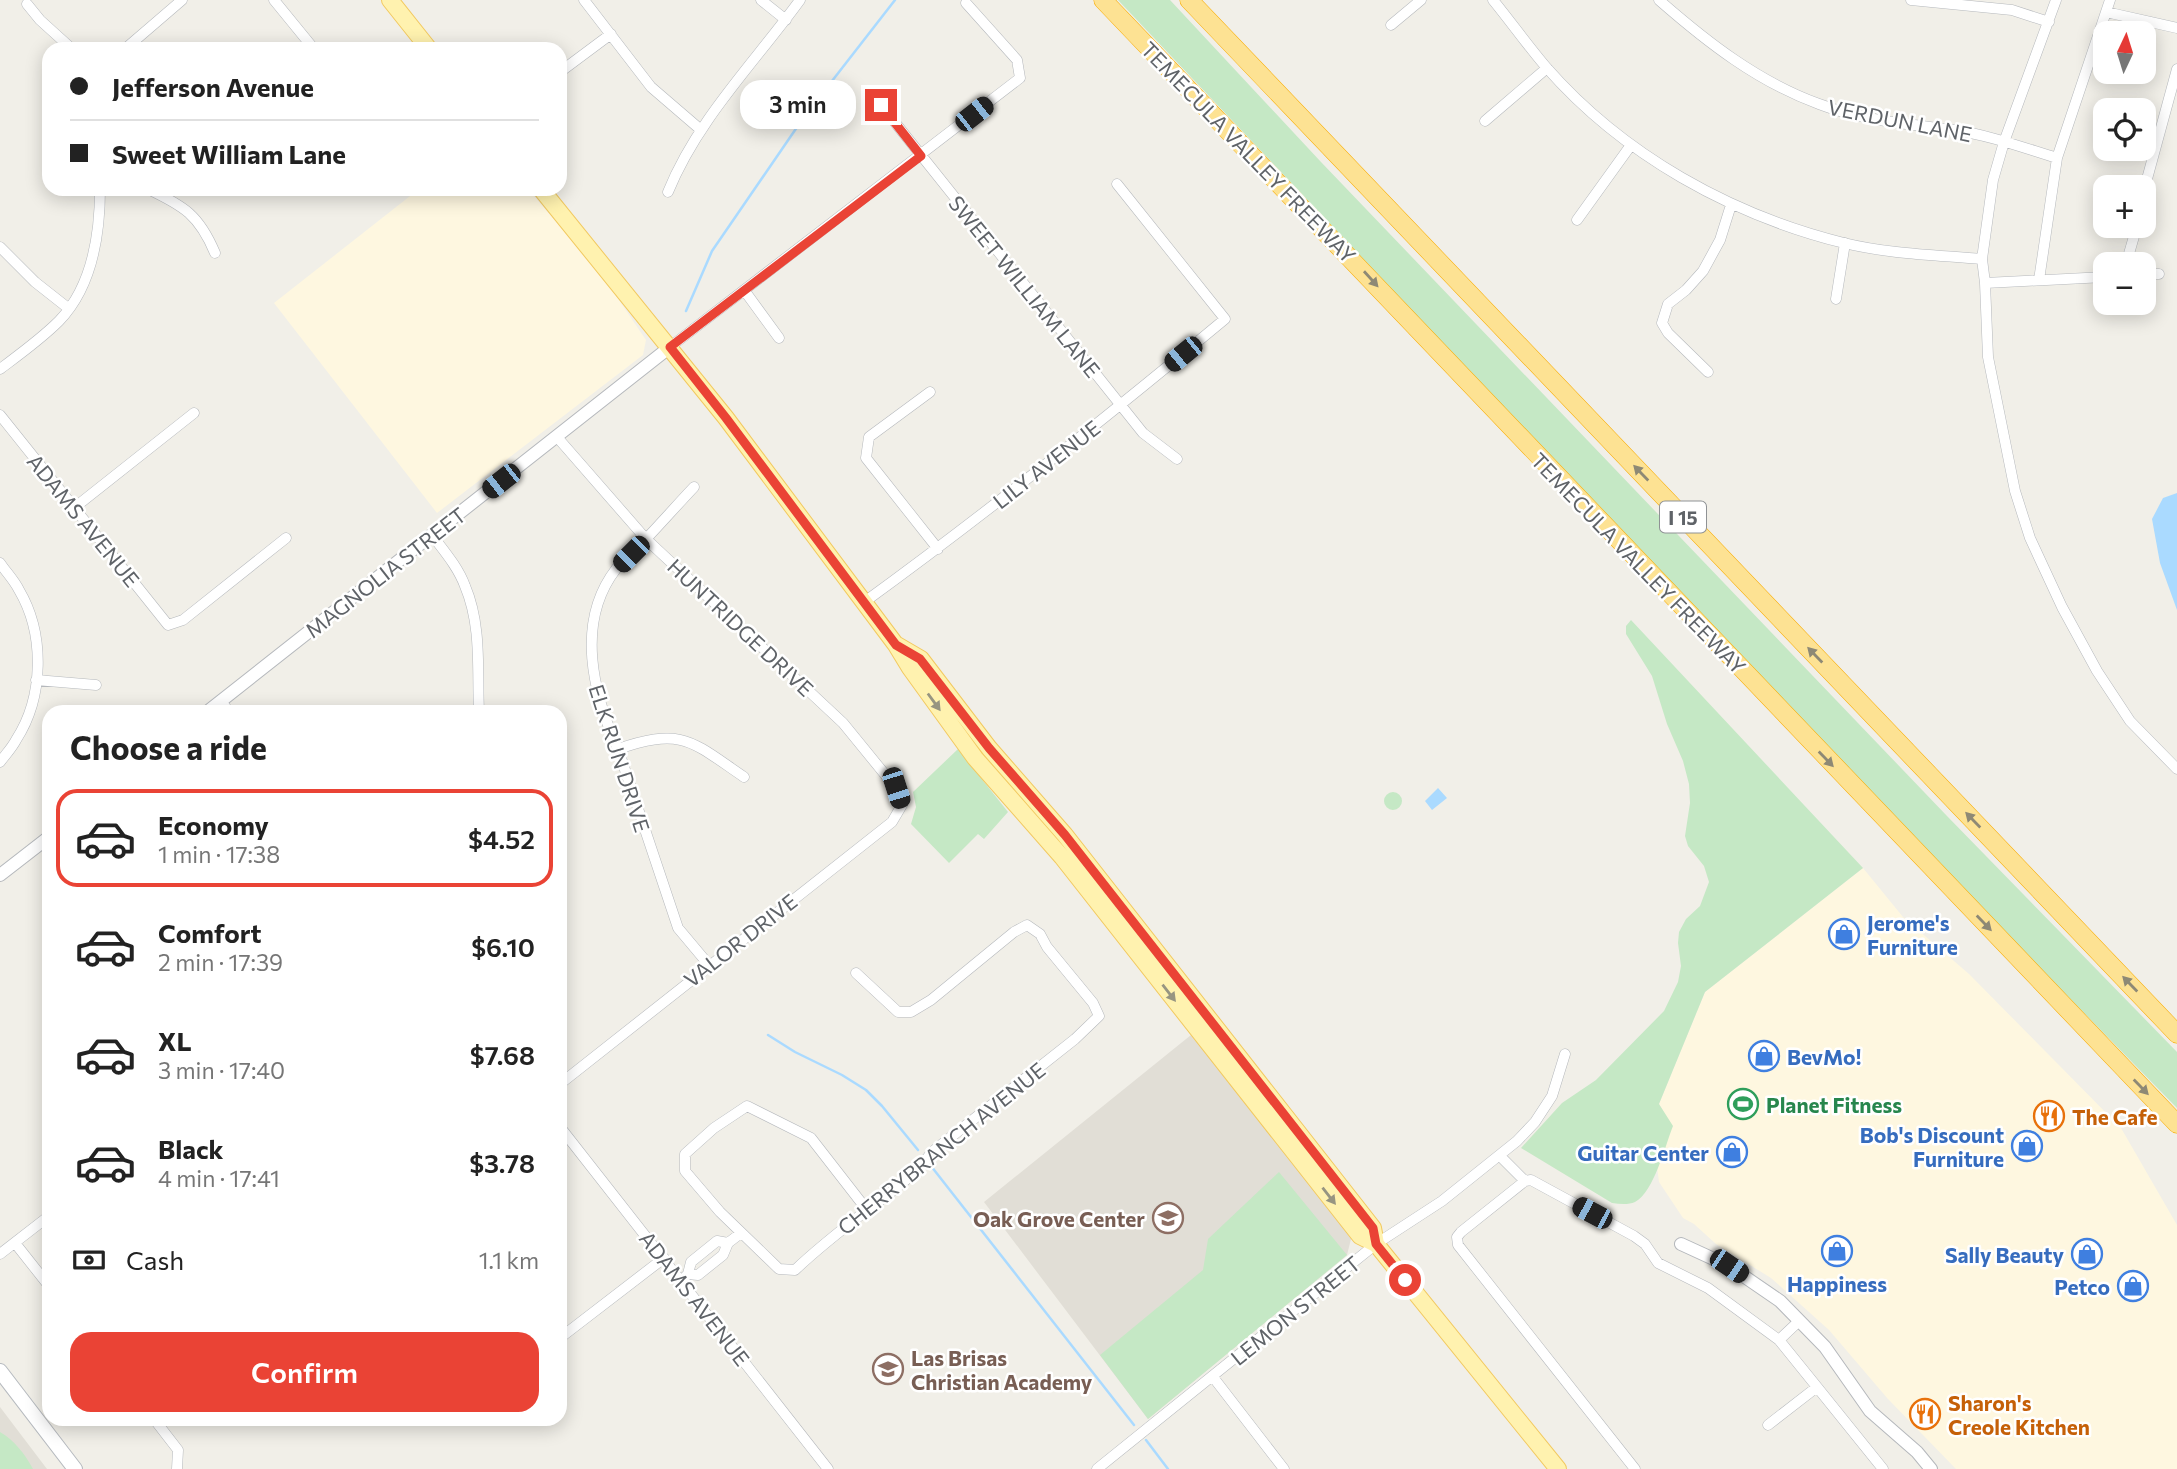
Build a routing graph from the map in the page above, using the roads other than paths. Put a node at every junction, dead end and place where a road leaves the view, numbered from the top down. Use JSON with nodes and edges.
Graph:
{"nodes":[{"id":1,"x":183,"y":0,"type":"edge"},
{"id":2,"x":274,"y":0,"type":"edge"},
{"id":3,"x":390,"y":0,"type":"edge"},
{"id":4,"x":584,"y":0,"type":"edge"},
{"id":5,"x":761,"y":0,"type":"edge"},
{"id":6,"x":800,"y":0,"type":"edge"},
{"id":7,"x":1103,"y":0,"type":"edge"},
{"id":8,"x":1189,"y":0,"type":"edge"},
{"id":9,"x":1421,"y":0,"type":"edge"},
{"id":10,"x":1493,"y":0,"type":"edge"},
{"id":11,"x":1659,"y":0,"type":"edge"},
{"id":12,"x":1911,"y":0,"type":"edge"},
{"id":13,"x":2056,"y":0,"type":"edge"},
{"id":14,"x":2110,"y":0,"type":"edge"},
{"id":15,"x":27,"y":4,"type":"dead end"},
{"id":16,"x":966,"y":4,"type":"dead end"},
{"id":17,"x":2106,"y":12,"type":"junction"},
{"id":18,"x":786,"y":20,"type":"junction"},
{"id":19,"x":2049,"y":22,"type":"junction"},
{"id":20,"x":1391,"y":25,"type":"dead end"},
{"id":21,"x":2177,"y":28,"type":"edge"},
{"id":22,"x":611,"y":34,"type":"junction"},
{"id":23,"x":64,"y":42,"type":"edge"},
{"id":24,"x":133,"y":42,"type":"edge"},
{"id":25,"x":308,"y":42,"type":"edge"},
{"id":26,"x":423,"y":42,"type":"edge"},
{"id":27,"x":567,"y":67,"type":"edge"},
{"id":28,"x":1547,"y":68,"type":"junction"},
{"id":29,"x":2177,"y":69,"type":"edge"},
{"id":30,"x":881,"y":105,"type":"dead end"},
{"id":31,"x":1485,"y":121,"type":"dead end"},
{"id":32,"x":701,"y":130,"type":"junction"},
{"id":33,"x":2004,"y":142,"type":"junction"},
{"id":34,"x":1631,"y":145,"type":"junction"},
{"id":35,"x":921,"y":156,"type":"junction"},
{"id":36,"x":2057,"y":158,"type":"junction"},
{"id":37,"x":2148,"y":175,"type":"edge"},
{"id":38,"x":1118,"y":184,"type":"dead end"},
{"id":39,"x":668,"y":192,"type":"dead end"},
{"id":40,"x":99,"y":196,"type":"edge"},
{"id":41,"x":161,"y":196,"type":"edge"},
{"id":42,"x":547,"y":196,"type":"edge"},
{"id":43,"x":1731,"y":205,"type":"junction"},
{"id":44,"x":1577,"y":220,"type":"dead end"},
{"id":45,"x":1845,"y":243,"type":"junction"},
{"id":46,"x":0,"y":247,"type":"edge"},
{"id":47,"x":215,"y":253,"type":"dead end"},
{"id":48,"x":1982,"y":259,"type":"junction"},
{"id":49,"x":2093,"y":278,"type":"edge"},
{"id":50,"x":2039,"y":280,"type":"junction"},
{"id":51,"x":1985,"y":283,"type":"junction"},
{"id":52,"x":744,"y":290,"type":"junction"},
{"id":53,"x":1836,"y":299,"type":"dead end"},
{"id":54,"x":68,"y":308,"type":"junction"},
{"id":55,"x":779,"y":338,"type":"dead end"},
{"id":56,"x":670,"y":347,"type":"junction"},
{"id":57,"x":0,"y":369,"type":"edge"},
{"id":58,"x":1708,"y":372,"type":"dead end"},
{"id":59,"x":930,"y":392,"type":"dead end"},
{"id":60,"x":1121,"y":405,"type":"junction"},
{"id":61,"x":194,"y":413,"type":"dead end"},
{"id":62,"x":0,"y":415,"type":"edge"},
{"id":63,"x":557,"y":437,"type":"junction"},
{"id":64,"x":1177,"y":459,"type":"dead end"},
{"id":65,"x":694,"y":487,"type":"dead end"},
{"id":66,"x":74,"y":508,"type":"junction"},
{"id":67,"x":432,"y":535,"type":"junction"},
{"id":68,"x":286,"y":538,"type":"dead end"},
{"id":69,"x":646,"y":538,"type":"junction"},
{"id":70,"x":939,"y":548,"type":"junction"},
{"id":71,"x":0,"y":563,"type":"edge"},
{"id":72,"x":863,"y":603,"type":"junction"},
{"id":73,"x":896,"y":645,"type":"junction"},
{"id":74,"x":36,"y":680,"type":"junction"},
{"id":75,"x":96,"y":685,"type":"dead end"},
{"id":76,"x":221,"y":701,"type":"junction"},
{"id":77,"x":216,"y":705,"type":"edge"},
{"id":78,"x":224,"y":705,"type":"edge"},
{"id":79,"x":476,"y":705,"type":"edge"},
{"id":80,"x":618,"y":749,"type":"junction"},
{"id":81,"x":0,"y":762,"type":"edge"},
{"id":82,"x":2177,"y":769,"type":"edge"},
{"id":83,"x":744,"y":777,"type":"dead end"},
{"id":84,"x":896,"y":788,"type":"joint"},
{"id":85,"x":42,"y":842,"type":"edge"},
{"id":86,"x":1062,"y":857,"type":"junction"},
{"id":87,"x":0,"y":875,"type":"edge"},
{"id":88,"x":1165,"y":961,"type":"junction"},
{"id":89,"x":709,"y":965,"type":"junction"},
{"id":90,"x":856,"y":973,"type":"dead end"},
{"id":91,"x":2177,"y":1034,"type":"edge"},
{"id":92,"x":1565,"y":1054,"type":"dead end"},
{"id":93,"x":567,"y":1078,"type":"edge"},
{"id":94,"x":2174,"y":1122,"type":"edge"},
{"id":95,"x":567,"y":1136,"type":"edge"},
{"id":96,"x":1500,"y":1156,"type":"junction"},
{"id":97,"x":1525,"y":1181,"type":"junction"},
{"id":98,"x":867,"y":1210,"type":"junction"},
{"id":99,"x":42,"y":1222,"type":"edge"},
{"id":100,"x":741,"y":1233,"type":"junction"},
{"id":101,"x":728,"y":1242,"type":"junction"},
{"id":102,"x":15,"y":1243,"type":"junction"},
{"id":103,"x":1376,"y":1244,"type":"junction"},
{"id":104,"x":1681,"y":1244,"type":"dead end"},
{"id":105,"x":705,"y":1251,"type":"junction"},
{"id":106,"x":0,"y":1254,"type":"edge"},
{"id":107,"x":664,"y":1258,"type":"junction"},
{"id":108,"x":714,"y":1262,"type":"junction"},
{"id":109,"x":42,"y":1277,"type":"edge"},
{"id":110,"x":685,"y":1277,"type":"junction"},
{"id":111,"x":1799,"y":1321,"type":"junction"},
{"id":112,"x":567,"y":1333,"type":"edge"},
{"id":113,"x":1779,"y":1340,"type":"junction"},
{"id":114,"x":0,"y":1371,"type":"edge"},
{"id":115,"x":1213,"y":1377,"type":"junction"},
{"id":116,"x":1817,"y":1387,"type":"junction"},
{"id":117,"x":1768,"y":1425,"type":"dead end"},
{"id":118,"x":42,"y":1426,"type":"edge"},
{"id":119,"x":42,"y":1426,"type":"edge"},
{"id":120,"x":159,"y":1426,"type":"edge"},
{"id":121,"x":75,"y":1469,"type":"edge"},
{"id":122,"x":177,"y":1469,"type":"edge"},
{"id":123,"x":828,"y":1469,"type":"edge"},
{"id":124,"x":1097,"y":1469,"type":"edge"},
{"id":125,"x":1284,"y":1469,"type":"edge"},
{"id":126,"x":1558,"y":1469,"type":"edge"},
{"id":127,"x":1634,"y":1469,"type":"edge"},
{"id":128,"x":1882,"y":1469,"type":"edge"},
{"id":129,"x":1931,"y":1469,"type":"edge"}],
"edges":[{"from":1,"to":24,"type":"street"},
{"from":2,"to":25,"type":"street"},
{"from":3,"to":26,"type":"main road"},
{"from":4,"to":22,"type":"street"},
{"from":5,"to":18,"type":"street"},
{"from":6,"to":18,"type":"street"},
{"from":7,"to":94,"type":"highway","name":"TEMECULA VALLEY FREEWAY","one_way":true},
{"from":91,"to":8,"type":"highway","number":"I 15","one_way":true},
{"from":9,"to":20,"type":"street"},
{"from":10,"to":28,"type":"street"},
{"from":11,"to":33,"type":"street","name":"VERDUN LANE"},
{"from":12,"to":19,"type":"street"},
{"from":13,"to":19,"type":"street"},
{"from":14,"to":17,"type":"street"},
{"from":15,"to":23,"type":"street"},
{"from":16,"to":35,"type":"street","name":"MAGNOLIA STREET"},
{"from":17,"to":21,"type":"street"},
{"from":17,"to":36,"type":"street"},
{"from":18,"to":32,"type":"street"},
{"from":19,"to":33,"type":"street"},
{"from":22,"to":27,"type":"street"},
{"from":22,"to":32,"type":"street"},
{"from":28,"to":31,"type":"street"},
{"from":28,"to":34,"type":"street"},
{"from":29,"to":37,"type":"street"},
{"from":30,"to":35,"type":"street","name":"SWEET WILLIAM LANE"},
{"from":32,"to":39,"type":"street"},
{"from":33,"to":36,"type":"street","name":"VERDUN LANE"},
{"from":33,"to":48,"type":"street"},
{"from":34,"to":43,"type":"street"},
{"from":34,"to":44,"type":"street"},
{"from":35,"to":52,"type":"street","name":"MAGNOLIA STREET"},
{"from":35,"to":60,"type":"street","name":"SWEET WILLIAM LANE"},
{"from":36,"to":50,"type":"street"},
{"from":38,"to":60,"type":"street","name":"LILY AVENUE"},
{"from":40,"to":54,"type":"street"},
{"from":41,"to":47,"type":"street"},
{"from":42,"to":56,"type":"main road"},
{"from":43,"to":45,"type":"street"},
{"from":43,"to":58,"type":"street"},
{"from":45,"to":48,"type":"street"},
{"from":45,"to":53,"type":"street"},
{"from":46,"to":54,"type":"street"},
{"from":48,"to":51,"type":"street"},
{"from":49,"to":50,"type":"street"},
{"from":50,"to":51,"type":"street"},
{"from":51,"to":82,"type":"street"},
{"from":52,"to":55,"type":"street"},
{"from":52,"to":56,"type":"street","name":"MAGNOLIA STREET"},
{"from":54,"to":57,"type":"street"},
{"from":56,"to":63,"type":"street","name":"MAGNOLIA STREET"},
{"from":56,"to":72,"type":"main road"},
{"from":59,"to":70,"type":"street"},
{"from":60,"to":64,"type":"street","name":"SWEET WILLIAM LANE"},
{"from":60,"to":70,"type":"street","name":"LILY AVENUE"},
{"from":61,"to":66,"type":"street"},
{"from":62,"to":66,"type":"street","name":"ADAMS AVENUE"},
{"from":63,"to":67,"type":"street","name":"MAGNOLIA STREET"},
{"from":63,"to":69,"type":"street","name":"HUNTRIDGE DRIVE"},
{"from":65,"to":69,"type":"street","name":"ELK RUN DRIVE"},
{"from":66,"to":68,"type":"street","name":"ADAMS AVENUE"},
{"from":67,"to":76,"type":"street","name":"MAGNOLIA STREET"},
{"from":67,"to":79,"type":"street"},
{"from":69,"to":80,"type":"street","name":"ELK RUN DRIVE"},
{"from":69,"to":84,"type":"street","name":"HUNTRIDGE DRIVE"},
{"from":70,"to":72,"type":"street","name":"LILY AVENUE"},
{"from":71,"to":74,"type":"street"},
{"from":72,"to":73,"type":"main road"},
{"from":73,"to":86,"type":"main road","one_way":true},
{"from":73,"to":88,"type":"main road"},
{"from":74,"to":75,"type":"street"},
{"from":74,"to":81,"type":"street"},
{"from":76,"to":77,"type":"street","name":"MAGNOLIA STREET"},
{"from":76,"to":78,"type":"street"},
{"from":80,"to":83,"type":"street"},
{"from":80,"to":89,"type":"street","name":"ELK RUN DRIVE"},
{"from":84,"to":89,"type":"street","name":"VALOR DRIVE"},
{"from":85,"to":87,"type":"street"},
{"from":86,"to":88,"type":"main road"},
{"from":86,"to":103,"type":"main road","one_way":true},
{"from":88,"to":103,"type":"main road"},
{"from":89,"to":93,"type":"street","name":"VALOR DRIVE"},
{"from":90,"to":98,"type":"street","name":"CHERRYBRANCH AVENUE"},
{"from":92,"to":96,"type":"street","name":"LEMON STREET"},
{"from":95,"to":107,"type":"street","name":"ADAMS AVENUE"},
{"from":96,"to":97,"type":"street"},
{"from":96,"to":103,"type":"street","name":"LEMON STREET"},
{"from":97,"to":113,"type":"street"},
{"from":97,"to":127,"type":"street"},
{"from":98,"to":100,"type":"street","name":"CHERRYBRANCH AVENUE"},
{"from":98,"to":100,"type":"street"},
{"from":99,"to":102,"type":"street"},
{"from":100,"to":101,"type":"street"},
{"from":101,"to":105,"type":"street"},
{"from":101,"to":108,"type":"street"},
{"from":102,"to":106,"type":"street"},
{"from":102,"to":109,"type":"street"},
{"from":103,"to":115,"type":"street","name":"LEMON STREET"},
{"from":103,"to":126,"type":"main road"},
{"from":104,"to":111,"type":"street"},
{"from":105,"to":108,"type":"street"},
{"from":105,"to":110,"type":"street"},
{"from":107,"to":110,"type":"street","name":"ADAMS AVENUE"},
{"from":107,"to":112,"type":"street"},
{"from":108,"to":110,"type":"street"},
{"from":110,"to":123,"type":"street","name":"ADAMS AVENUE"},
{"from":111,"to":113,"type":"street"},
{"from":111,"to":129,"type":"street"},
{"from":113,"to":116,"type":"street"},
{"from":114,"to":119,"type":"main road"},
{"from":115,"to":124,"type":"street","name":"LEMON STREET"},
{"from":115,"to":125,"type":"street"},
{"from":116,"to":117,"type":"street"},
{"from":116,"to":128,"type":"street"},
{"from":118,"to":121,"type":"main road"},
{"from":120,"to":122,"type":"street"}]}
